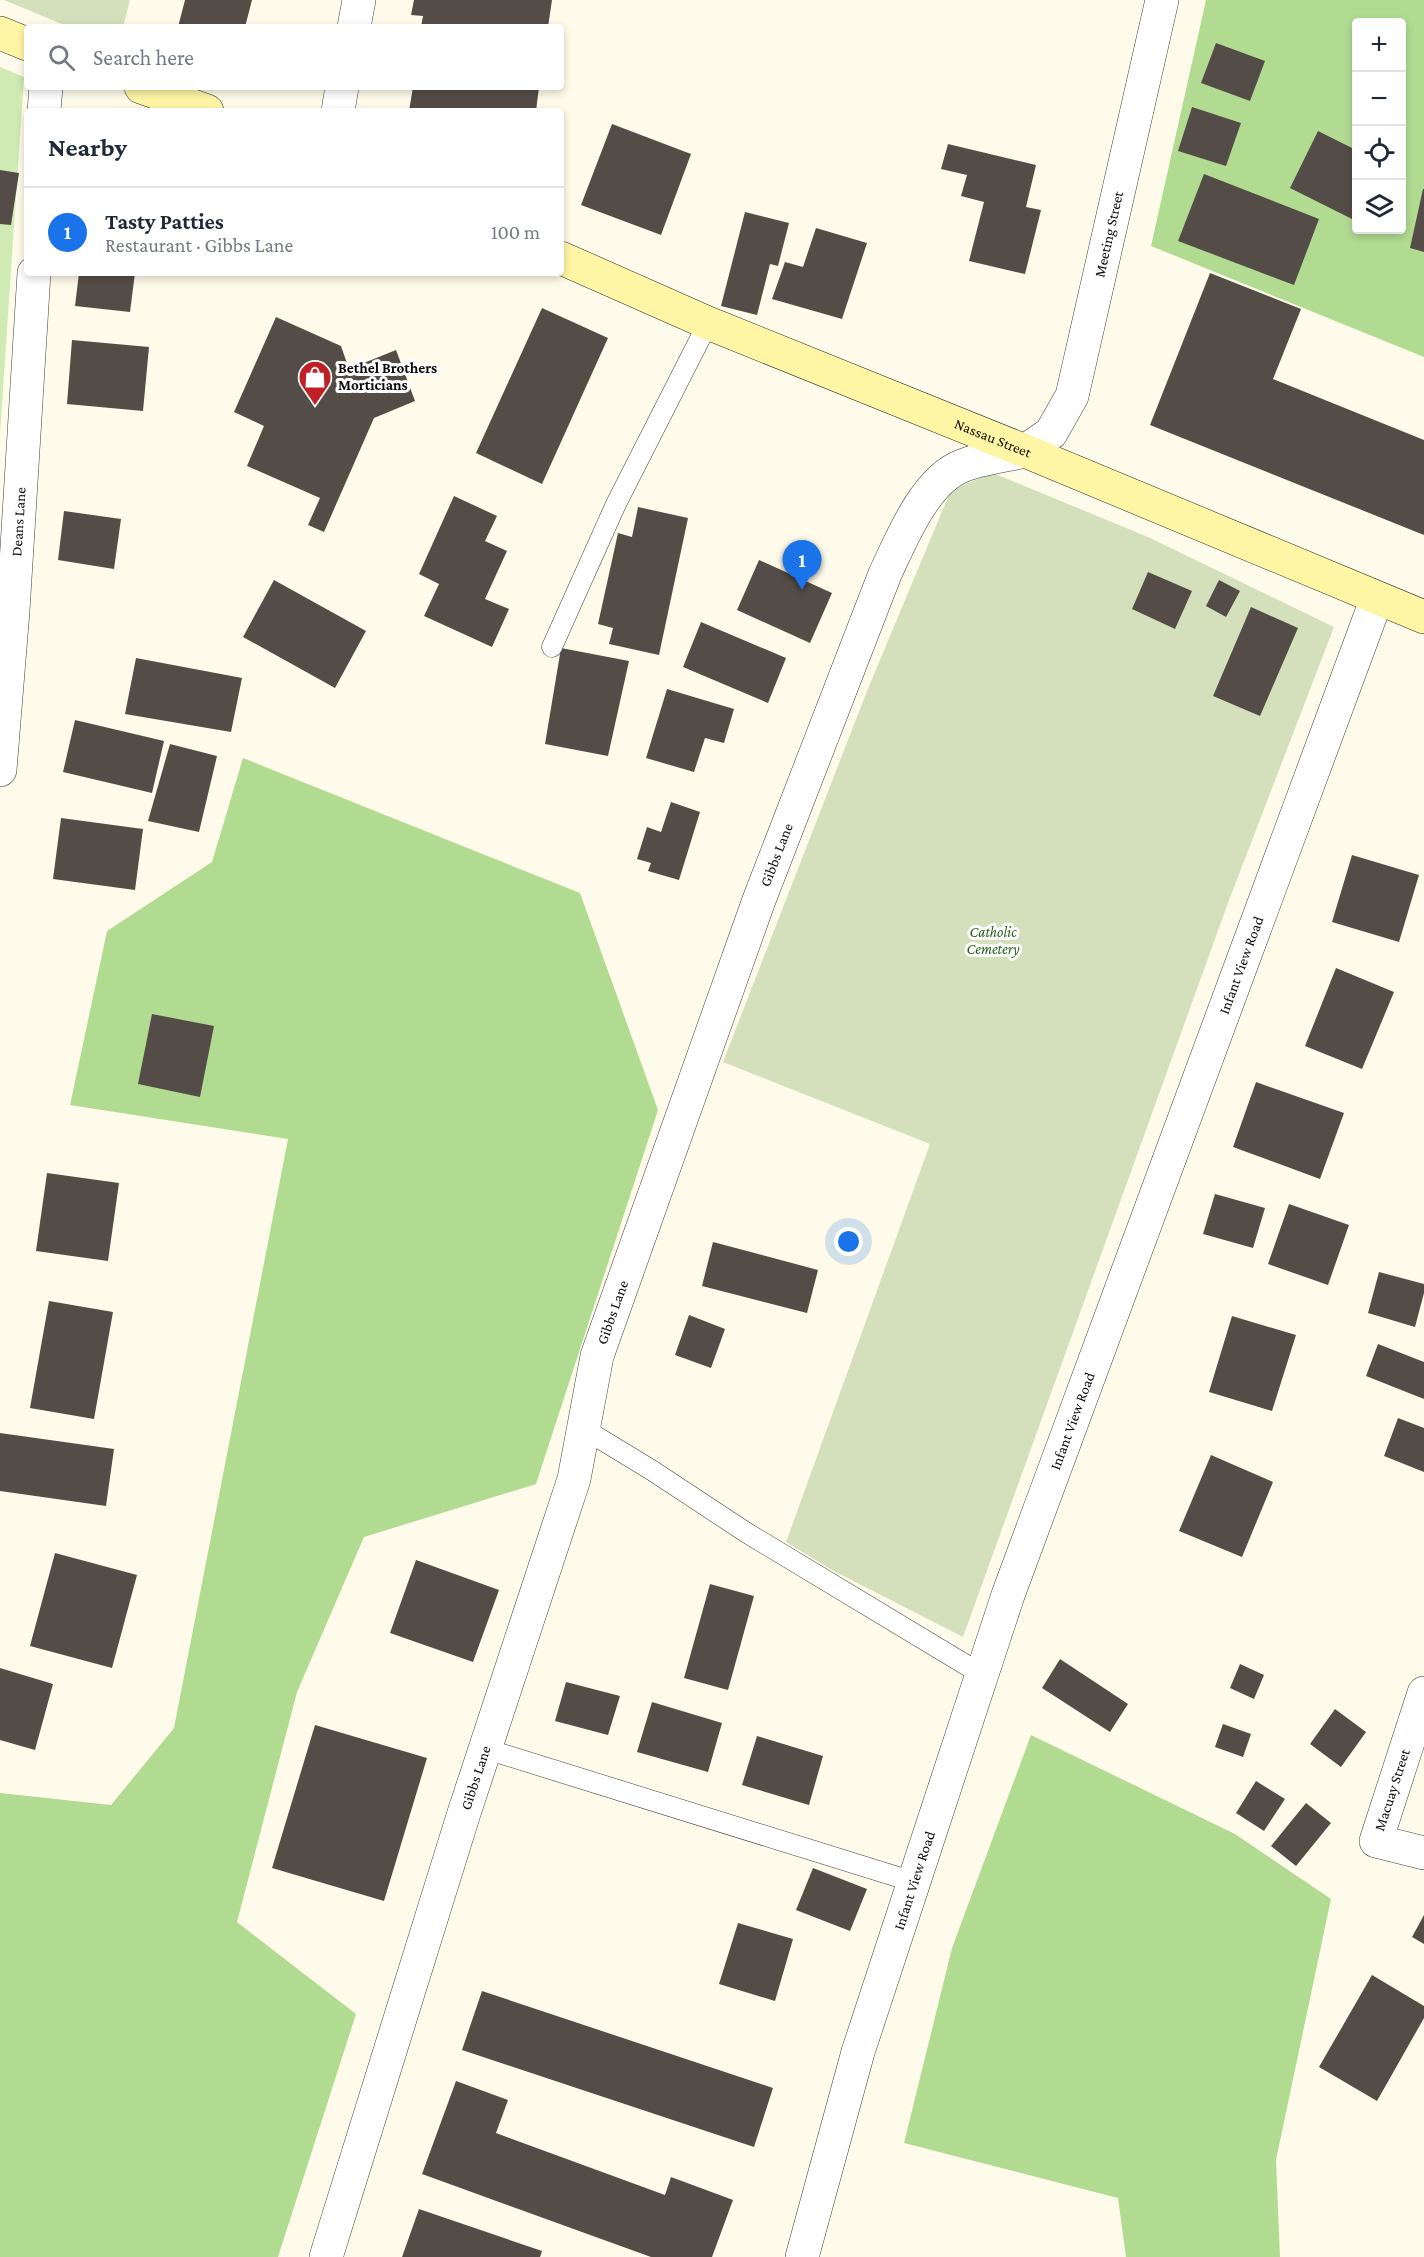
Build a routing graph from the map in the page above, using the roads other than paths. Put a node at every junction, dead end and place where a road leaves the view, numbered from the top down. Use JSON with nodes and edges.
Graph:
{"nodes":[{"id":1,"x":360,"y":0,"type":"edge"},
{"id":2,"x":1162,"y":0,"type":"edge"},
{"id":3,"x":355,"y":24,"type":"edge"},
{"id":4,"x":0,"y":33,"type":"edge"},
{"id":5,"x":24,"y":43,"type":"edge"},
{"id":6,"x":46,"y":90,"type":"edge"},
{"id":7,"x":149,"y":90,"type":"edge"},
{"id":8,"x":342,"y":90,"type":"edge"},
{"id":9,"x":44,"y":108,"type":"edge"},
{"id":10,"x":199,"y":108,"type":"edge"},
{"id":11,"x":338,"y":108,"type":"edge"},
{"id":12,"x":564,"y":259,"type":"edge"},
{"id":13,"x":34,"y":276,"type":"edge"},
{"id":14,"x":708,"y":323,"type":"junction"},
{"id":15,"x":1025,"y":451,"type":"junction"},
{"id":16,"x":1377,"y":598,"type":"junction"},
{"id":17,"x":1424,"y":617,"type":"edge"},
{"id":18,"x":552,"y":647,"type":"dead end"},
{"id":19,"x":0,"y":770,"type":"edge"},
{"id":20,"x":584,"y":1428,"type":"junction"},
{"id":21,"x":981,"y":1674,"type":"junction"},
{"id":22,"x":1424,"y":1693,"type":"edge"},
{"id":23,"x":486,"y":1749,"type":"junction"},
{"id":24,"x":1424,"y":1853,"type":"edge"},
{"id":25,"x":914,"y":1882,"type":"junction"},
{"id":26,"x":326,"y":2257,"type":"edge"},
{"id":27,"x":802,"y":2257,"type":"edge"}],
"edges":[{"from":1,"to":3,"type":"street"},
{"from":2,"to":15,"type":"street","name":"Meeting Street"},
{"from":4,"to":5,"type":"main road"},
{"from":6,"to":9,"type":"street"},
{"from":7,"to":10,"type":"main road"},
{"from":8,"to":11,"type":"street"},
{"from":12,"to":14,"type":"main road","name":"Nassau Street"},
{"from":13,"to":19,"type":"street","name":"Deans Lane"},
{"from":14,"to":15,"type":"main road","name":"Nassau Street"},
{"from":14,"to":18,"type":"lane"},
{"from":15,"to":16,"type":"main road","name":"Nassau Street"},
{"from":15,"to":20,"type":"street","name":"Gibbs Lane"},
{"from":16,"to":17,"type":"main road","name":"Nassau Street"},
{"from":16,"to":21,"type":"street","name":"Infant View Road"},
{"from":20,"to":21,"type":"lane"},
{"from":20,"to":23,"type":"street","name":"Gibbs Lane"},
{"from":21,"to":25,"type":"street","name":"Infant View Road"},
{"from":22,"to":24,"type":"street","name":"Macuay Street"},
{"from":23,"to":25,"type":"lane"},
{"from":23,"to":26,"type":"street","name":"Gibbs Lane"},
{"from":25,"to":27,"type":"street","name":"Infant View Road"}]}
